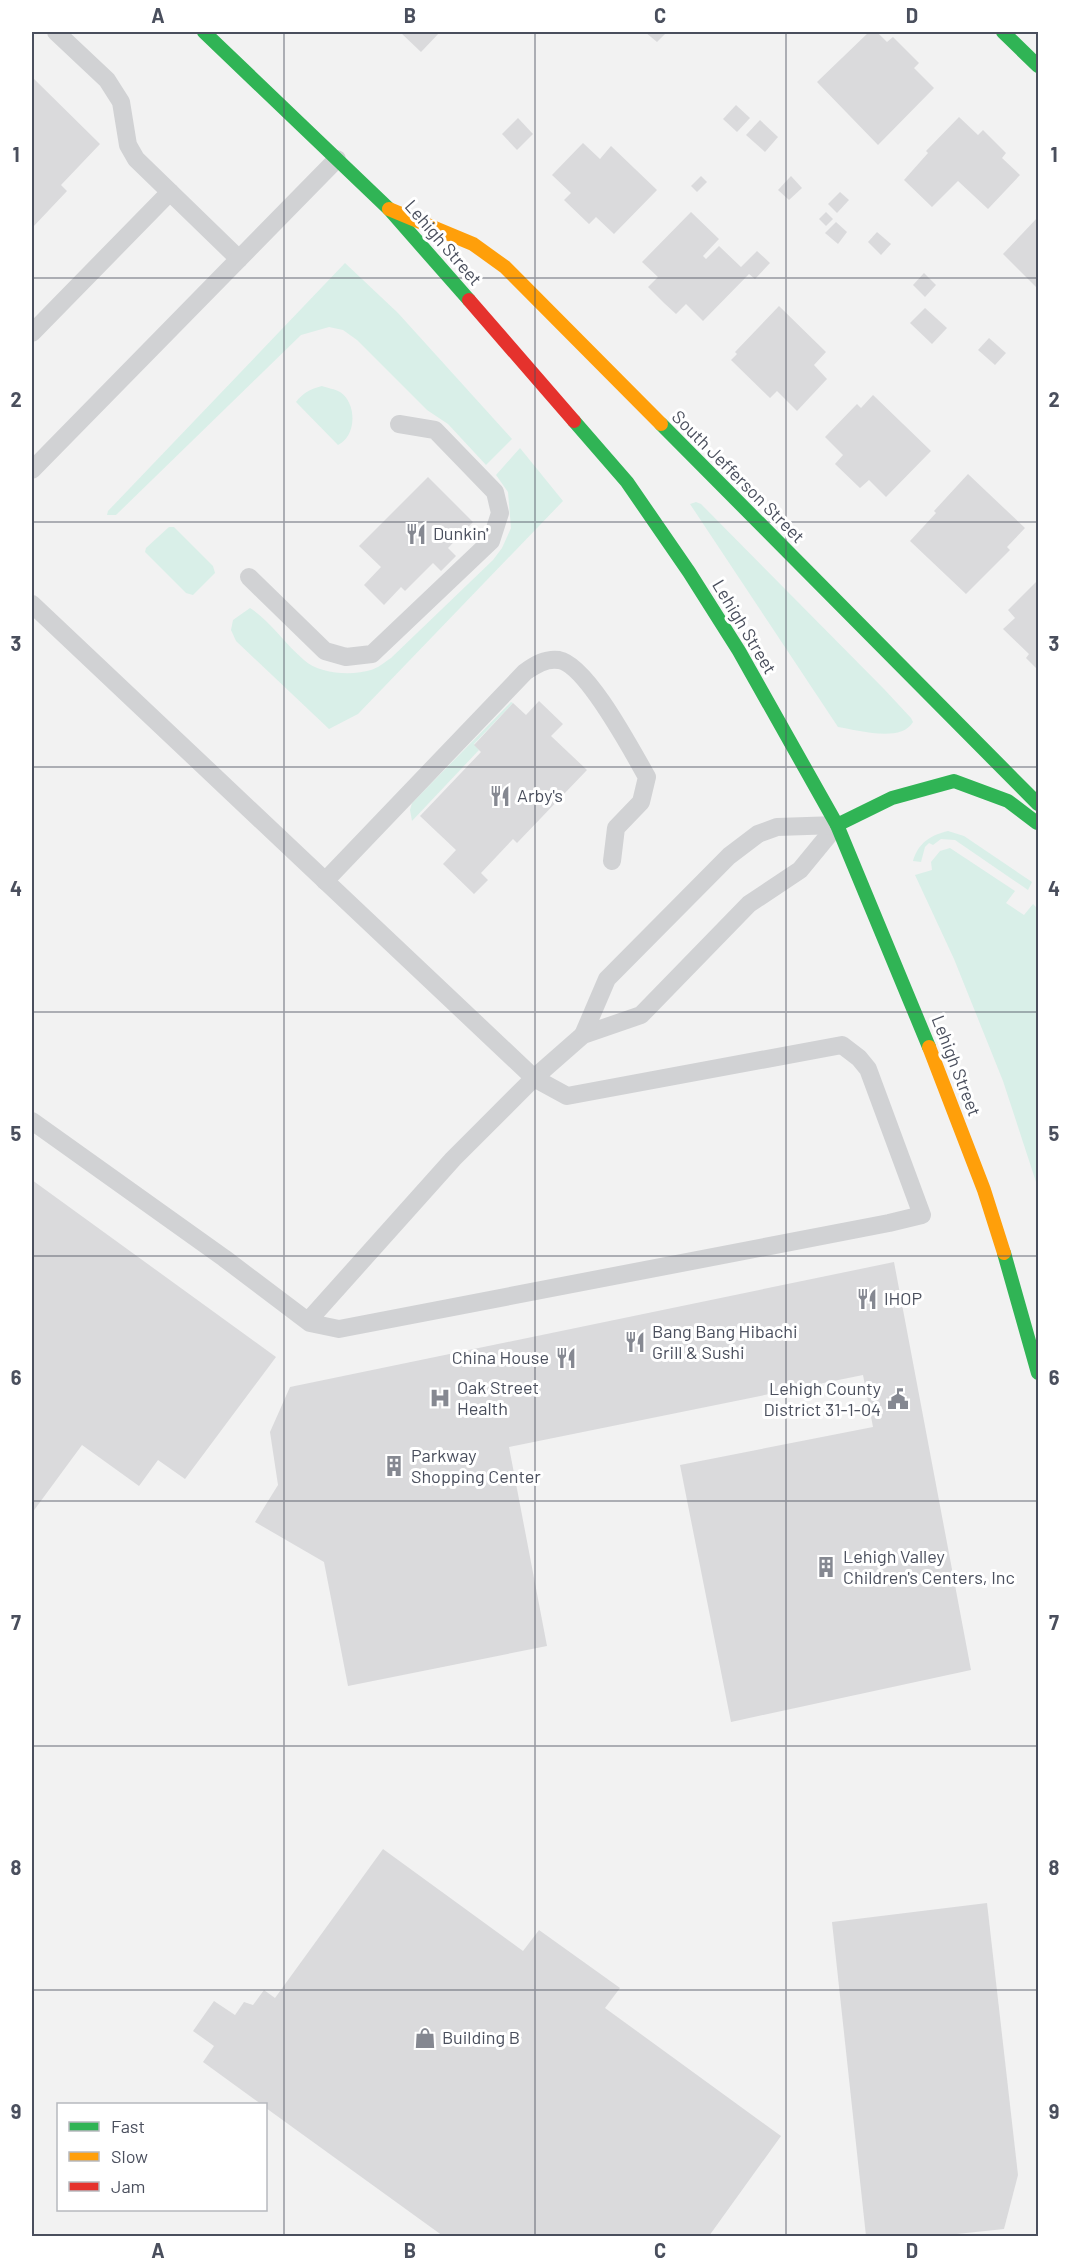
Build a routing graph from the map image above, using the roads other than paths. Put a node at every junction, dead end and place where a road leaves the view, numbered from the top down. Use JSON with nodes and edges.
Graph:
{"nodes":[{"id":1,"x":56,"y":32,"type":"edge"},
{"id":2,"x":204,"y":32,"type":"edge"},
{"id":3,"x":1003,"y":32,"type":"edge"},
{"id":4,"x":1038,"y":66,"type":"edge"},
{"id":5,"x":337,"y":159,"type":"junction"},
{"id":6,"x":170,"y":192,"type":"junction"},
{"id":7,"x":389,"y":209,"type":"junction"},
{"id":8,"x":239,"y":259,"type":"junction"},
{"id":9,"x":32,"y":333,"type":"edge"},
{"id":10,"x":399,"y":424,"type":"dead end"},
{"id":11,"x":32,"y":470,"type":"edge"},
{"id":12,"x":249,"y":577,"type":"dead end"},
{"id":13,"x":32,"y":604,"type":"edge"},
{"id":14,"x":1038,"y":804,"type":"edge"},
{"id":15,"x":1038,"y":824,"type":"edge"},
{"id":16,"x":837,"y":825,"type":"junction"},
{"id":17,"x":612,"y":861,"type":"dead end"},
{"id":18,"x":325,"y":881,"type":"junction"},
{"id":19,"x":583,"y":1035,"type":"junction"},
{"id":20,"x":534,"y":1078,"type":"junction"},
{"id":21,"x":32,"y":1121,"type":"edge"},
{"id":22,"x":308,"y":1321,"type":"junction"},
{"id":23,"x":1038,"y":1373,"type":"edge"}],
"edges":[{"from":1,"to":6,"type":"lane"},
{"from":2,"to":5,"type":"main road","name":"Lehigh Street"},
{"from":3,"to":4,"type":"main road"},
{"from":5,"to":7,"type":"main road","name":"Lehigh Street"},
{"from":5,"to":8,"type":"lane"},
{"from":6,"to":8,"type":"lane"},
{"from":6,"to":9,"type":"lane"},
{"from":7,"to":14,"type":"main road","name":"South Jefferson Street"},
{"from":7,"to":16,"type":"main road","name":"Lehigh Street"},
{"from":8,"to":11,"type":"lane"},
{"from":10,"to":12,"type":"lane"},
{"from":13,"to":18,"type":"lane"},
{"from":15,"to":16,"type":"main road"},
{"from":16,"to":19,"type":"lane"},
{"from":16,"to":19,"type":"lane"},
{"from":16,"to":23,"type":"main road","name":"Lehigh Street"},
{"from":17,"to":18,"type":"lane"},
{"from":18,"to":20,"type":"lane"},
{"from":19,"to":20,"type":"lane"},
{"from":20,"to":22,"type":"lane"},
{"from":20,"to":22,"type":"lane"},
{"from":21,"to":22,"type":"lane"}]}
